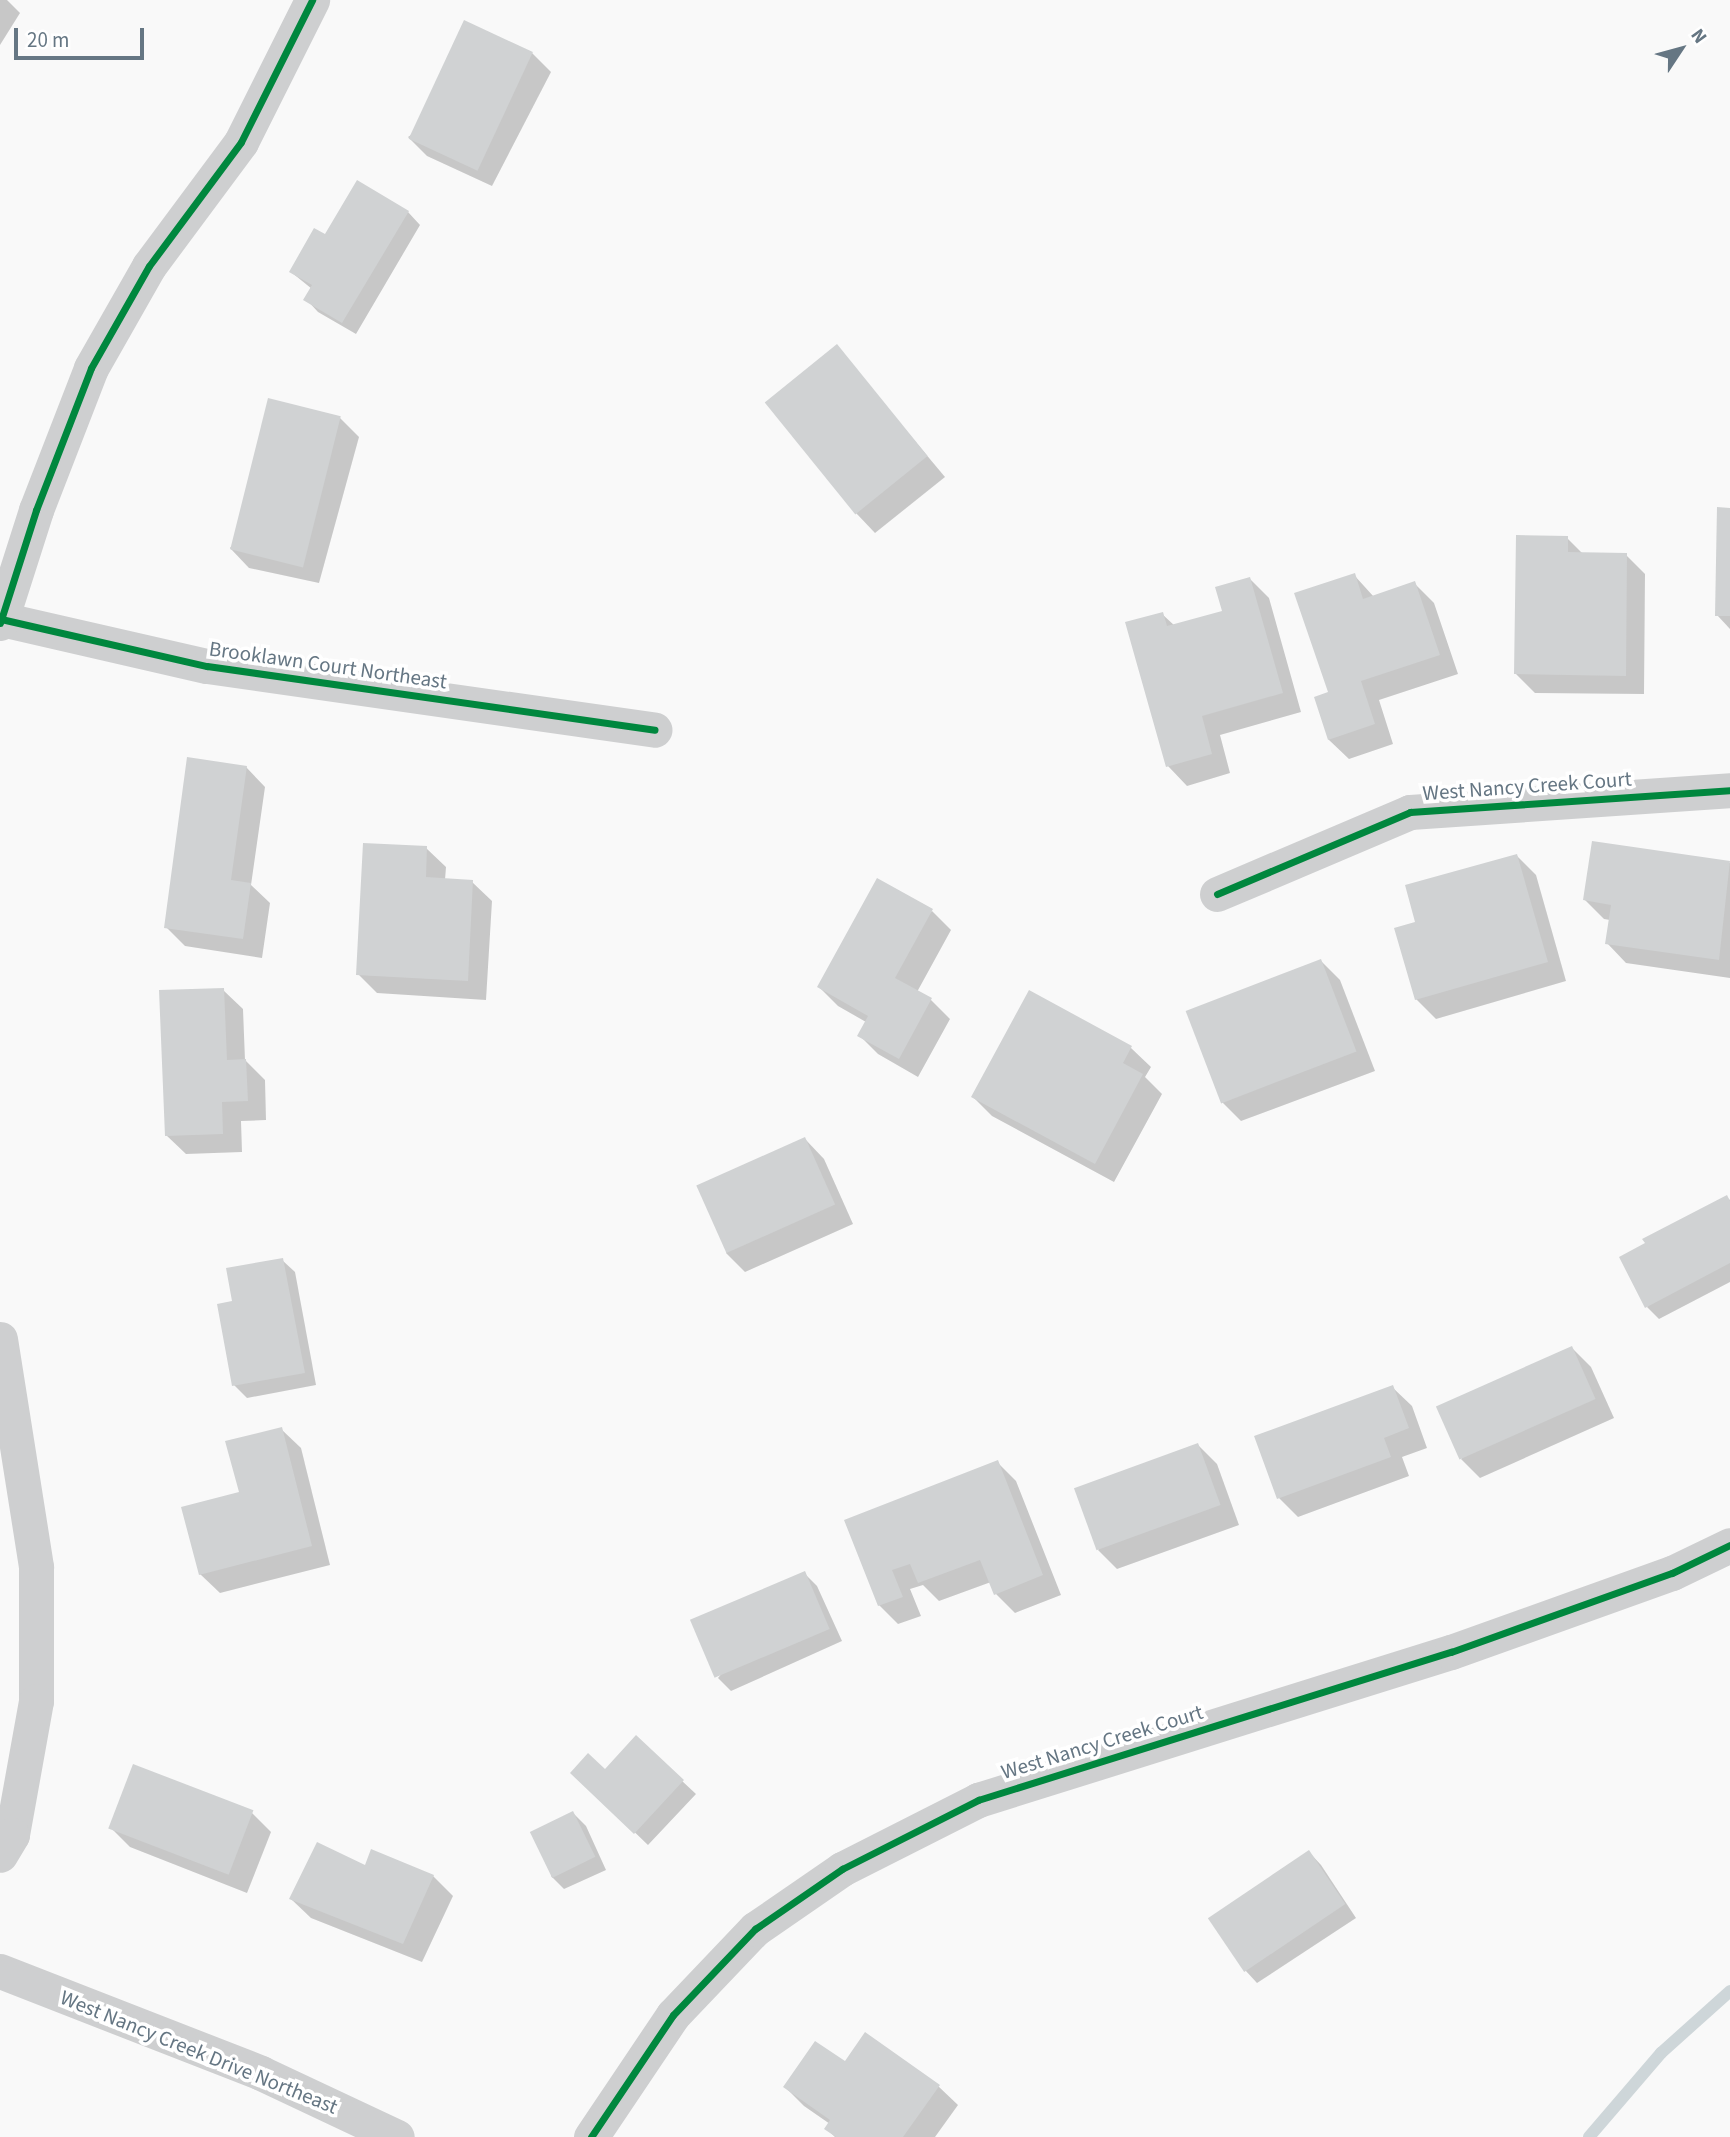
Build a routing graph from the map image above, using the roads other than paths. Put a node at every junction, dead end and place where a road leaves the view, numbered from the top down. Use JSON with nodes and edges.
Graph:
{"nodes":[{"id":1,"x":312,"y":0,"type":"edge"},
{"id":2,"x":0,"y":621,"type":"edge"},
{"id":3,"x":654,"y":730,"type":"dead end"},
{"id":4,"x":1730,"y":790,"type":"edge"},
{"id":5,"x":1217,"y":894,"type":"dead end"},
{"id":6,"x":0,"y":1339,"type":"edge"},
{"id":7,"x":1730,"y":1545,"type":"edge"},
{"id":8,"x":0,"y":1855,"type":"edge"},
{"id":9,"x":0,"y":1971,"type":"edge"},
{"id":10,"x":397,"y":2137,"type":"edge"},
{"id":11,"x":591,"y":2137,"type":"edge"}],
"edges":[{"from":1,"to":2,"type":"street"},
{"from":2,"to":3,"type":"street","name":"Brooklawn Court Northeast"},
{"from":4,"to":5,"type":"street","name":"West Nancy Creek Court"},
{"from":6,"to":8,"type":"street"},
{"from":7,"to":11,"type":"street","name":"West Nancy Creek Court"},
{"from":9,"to":10,"type":"street","name":"West Nancy Creek Drive Northeast"}]}
